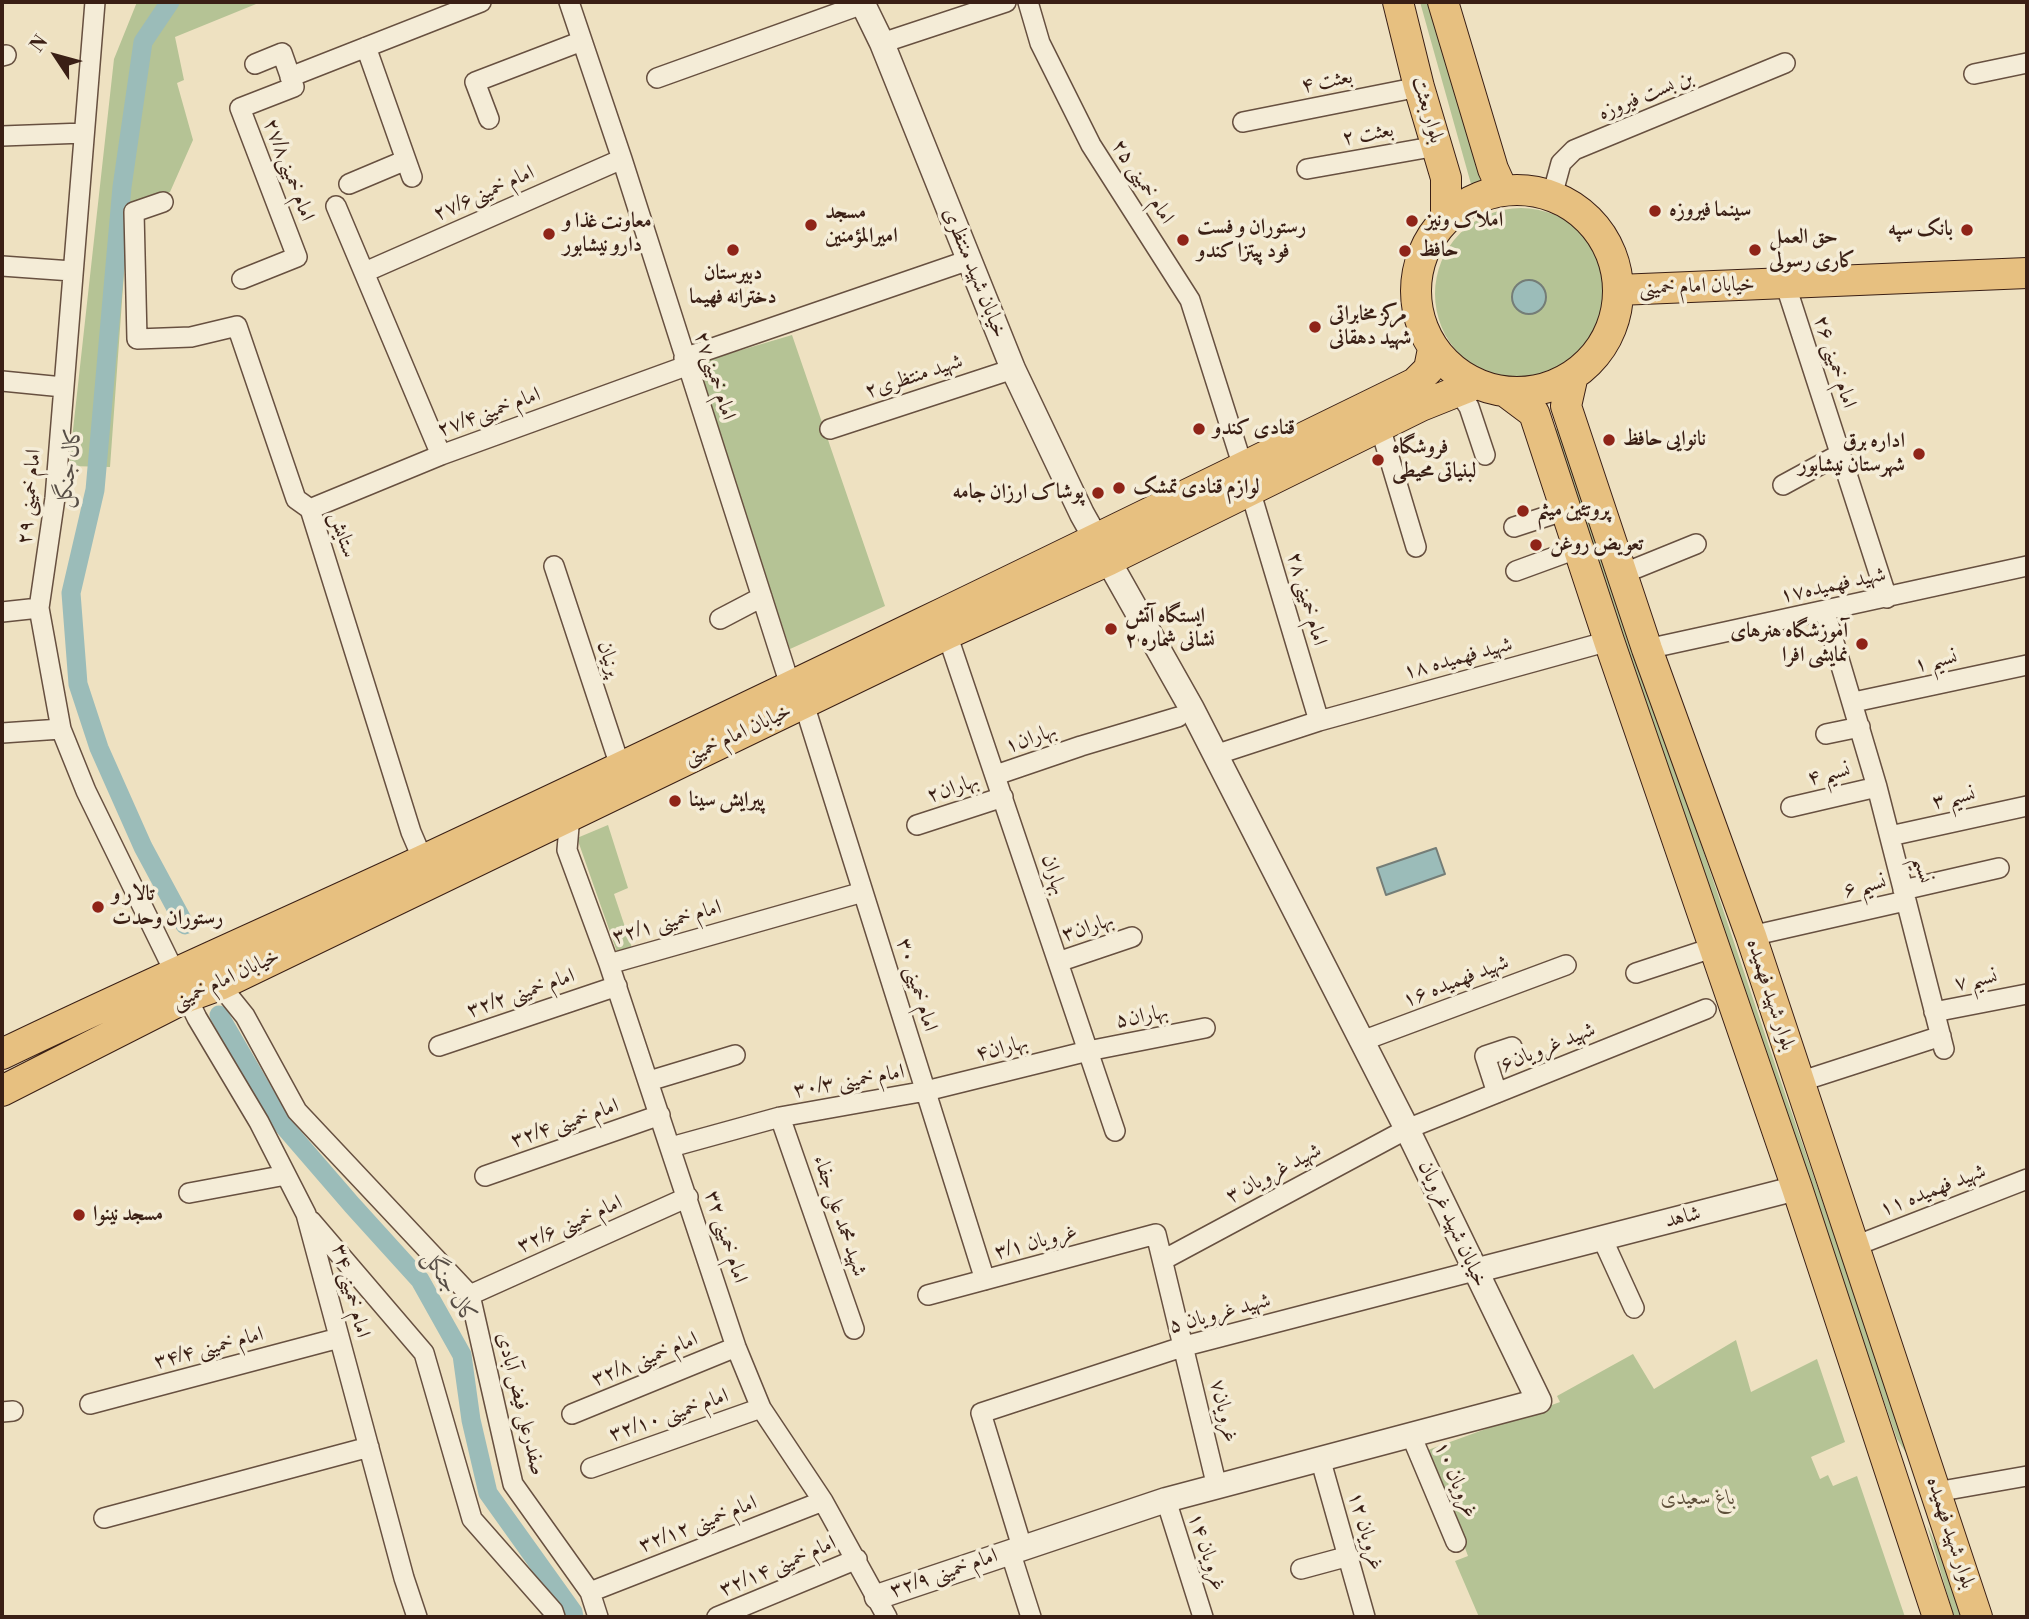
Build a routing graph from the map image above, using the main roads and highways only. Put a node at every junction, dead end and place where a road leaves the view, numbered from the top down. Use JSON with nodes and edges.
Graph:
{"nodes":[{"id":1,"x":1398,"y":2,"type":"edge"},
{"id":2,"x":1443,"y":2,"type":"edge"},
{"id":3,"x":1503,"y":191,"type":"junction"},
{"id":4,"x":1446,"y":219,"type":"junction"},
{"id":5,"x":2027,"y":273,"type":"edge"},
{"id":6,"x":1618,"y":290,"type":"junction"},
{"id":7,"x":1433,"y":349,"type":"junction"},
{"id":8,"x":1573,"y":375,"type":"junction"},
{"id":9,"x":1467,"y":388,"type":"junction"},
{"id":10,"x":1506,"y":392,"type":"junction"},
{"id":11,"x":1247,"y":478,"type":"junction"},
{"id":12,"x":1103,"y":550,"type":"junction"},
{"id":13,"x":797,"y":694,"type":"junction"},
{"id":14,"x":181,"y":984,"type":"junction"},
{"id":15,"x":2,"y":1054,"type":"edge"},
{"id":16,"x":2,"y":1091,"type":"edge"},
{"id":17,"x":1936,"y":1492,"type":"junction"},
{"id":18,"x":1900,"y":1503,"type":"junction"},
{"id":19,"x":1938,"y":1617,"type":"edge"},
{"id":20,"x":1977,"y":1617,"type":"edge"}],
"edges":[{"from":1,"to":4,"type":"main road","name":"بلوار بعثت"},
{"from":2,"to":3,"type":"main road"},
{"from":3,"to":4,"type":"main road"},
{"from":3,"to":6,"type":"main road"},
{"from":4,"to":7,"type":"main road"},
{"from":5,"to":6,"type":"main road","name":"خیابان امام خمینی"},
{"from":6,"to":8,"type":"main road"},
{"from":7,"to":9,"type":"main road"},
{"from":7,"to":11,"type":"main road","name":"خیابان امام خمینی"},
{"from":8,"to":10,"type":"main road"},
{"from":8,"to":17,"type":"main road","name":"بلوار شهید فهمیده"},
{"from":9,"to":10,"type":"main road"},
{"from":9,"to":11,"type":"main road","name":"خیابان امام خمینی"},
{"from":10,"to":18,"type":"main road","name":"بلوار شهید فهمیده"},
{"from":11,"to":12,"type":"main road","name":"خیابان امام خمینی"},
{"from":12,"to":13,"type":"main road","name":"خیابان امام خمینی"},
{"from":12,"to":13,"type":"main road","name":"خیابان امام خمینی"},
{"from":13,"to":14,"type":"main road","name":"خیابان امام خمینی"},
{"from":13,"to":14,"type":"main road","name":"خیابان امام خمینی"},
{"from":14,"to":15,"type":"main road","name":"خیابان امام خمینی"},
{"from":14,"to":16,"type":"main road","name":"خیابان امام خمینی"},
{"from":17,"to":18,"type":"main road"},
{"from":17,"to":20,"type":"main road","name":"بلوار شهید فهمیده"},
{"from":18,"to":19,"type":"main road","name":"بلوار شهید فهمیده"}]}
